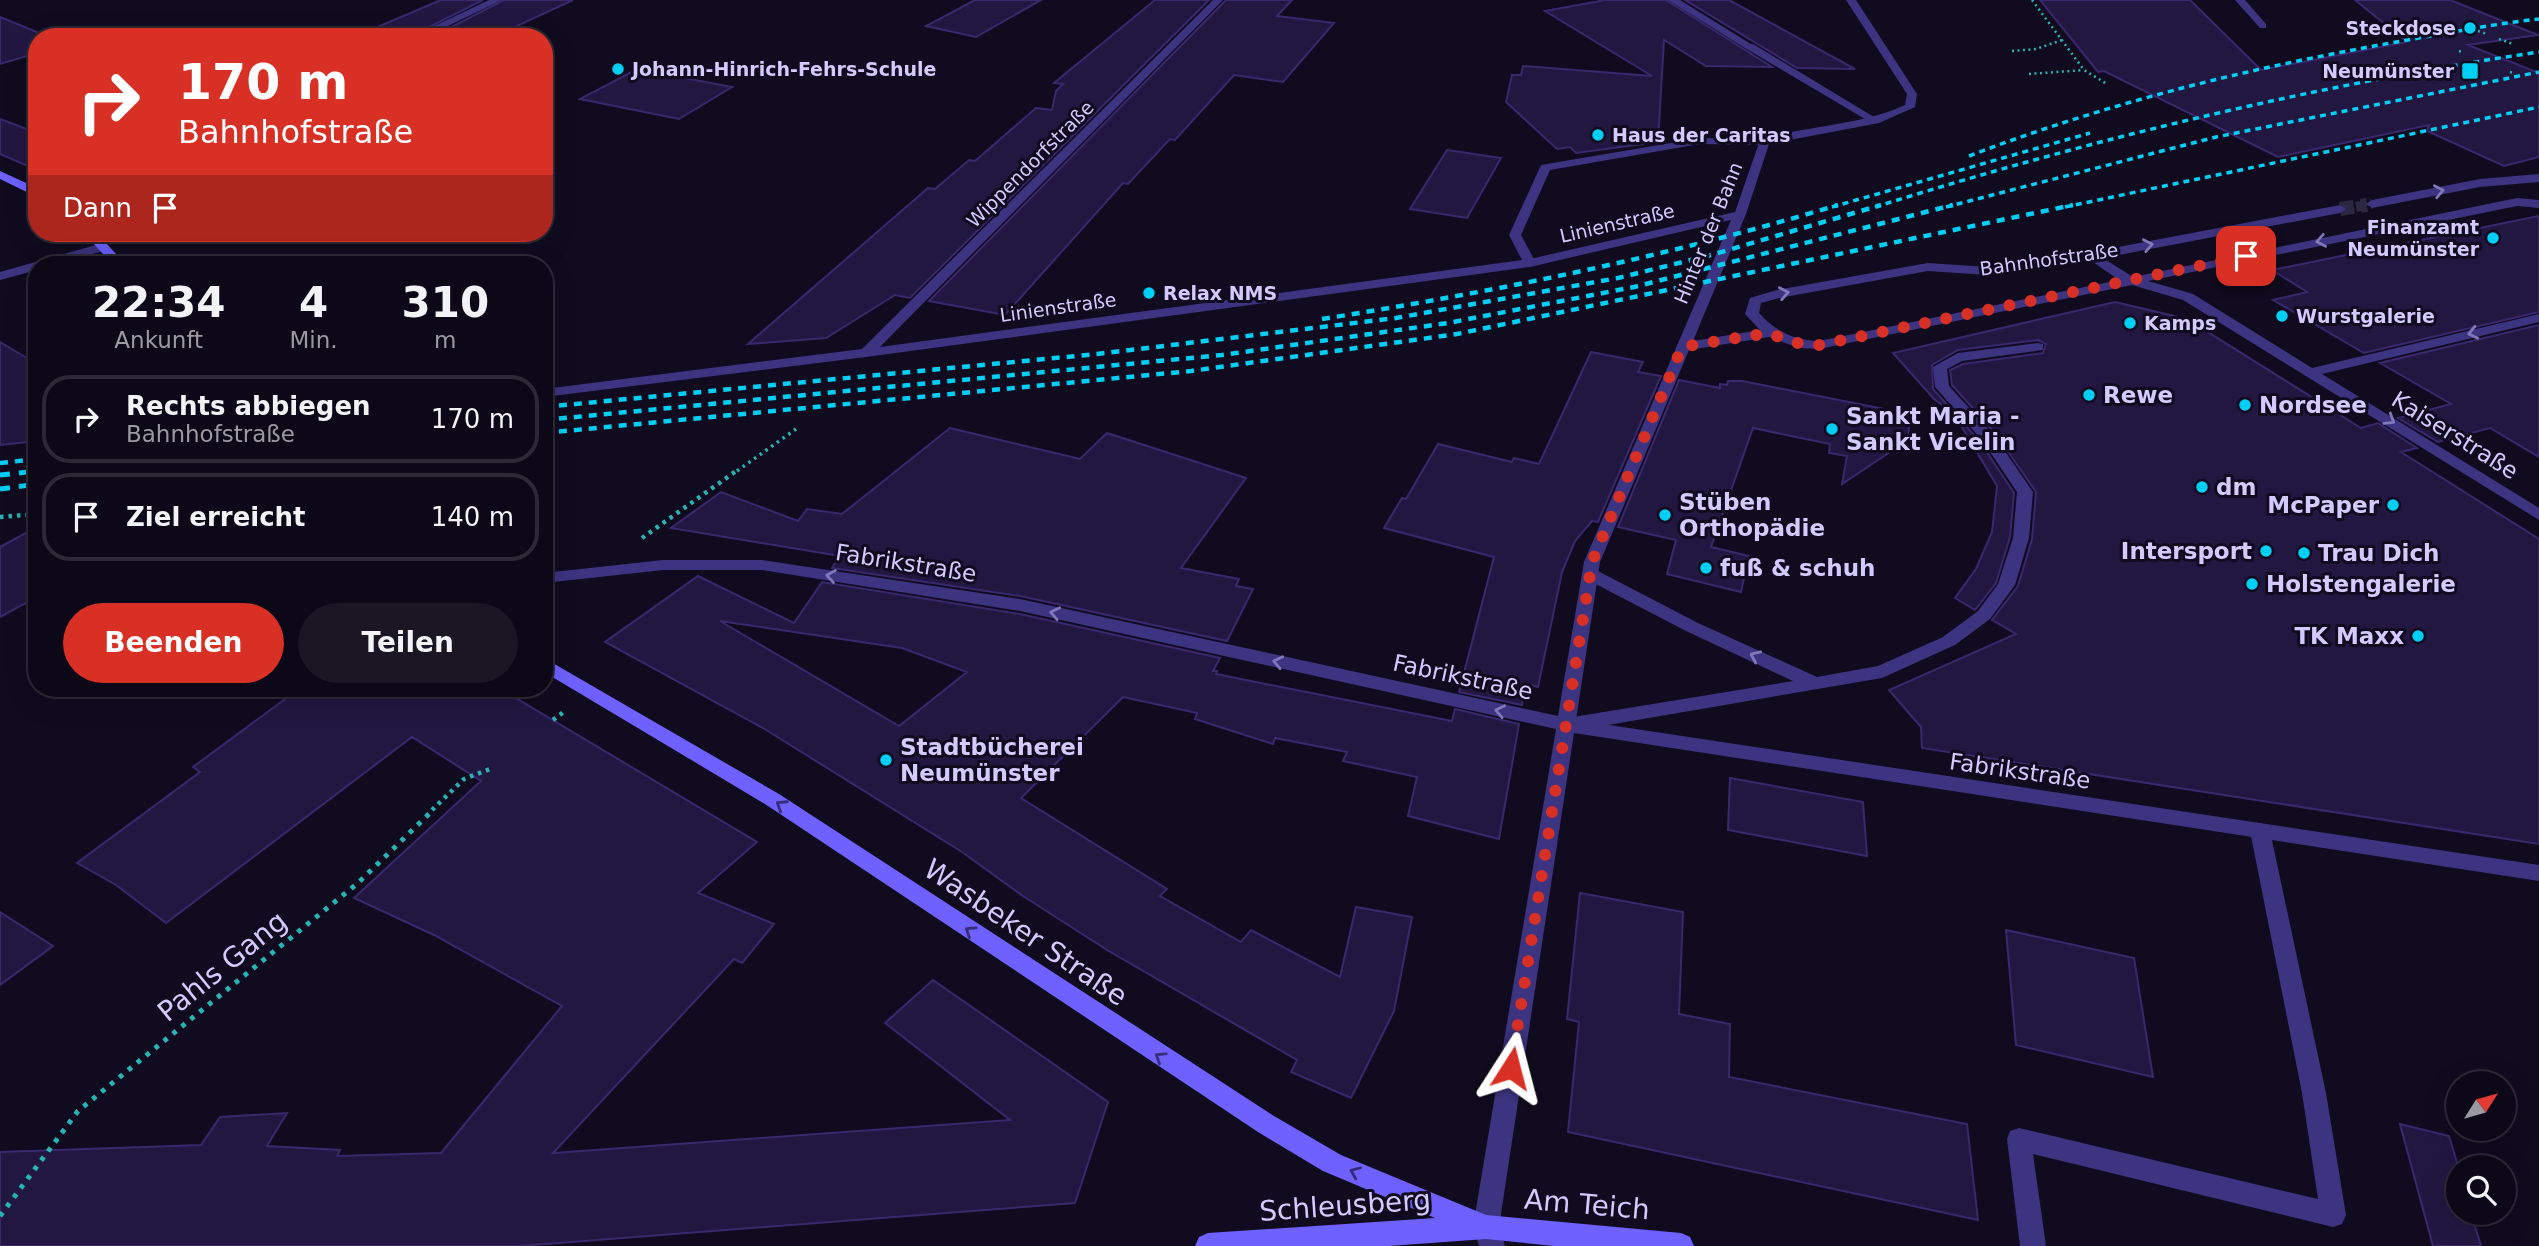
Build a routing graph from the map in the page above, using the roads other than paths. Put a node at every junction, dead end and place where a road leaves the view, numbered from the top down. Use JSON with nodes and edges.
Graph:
{"nodes":[{"id":1,"x":497,"y":0,"type":"edge"},
{"id":2,"x":1218,"y":0,"type":"edge"},
{"id":3,"x":1673,"y":0,"type":"edge"},
{"id":4,"x":1851,"y":0,"type":"edge"},
{"id":5,"x":2240,"y":0,"type":"edge"},
{"id":6,"x":2263,"y":26,"type":"dead end"},
{"id":7,"x":436,"y":28,"type":"edge"},
{"id":8,"x":1874,"y":120,"type":"junction"},
{"id":9,"x":1764,"y":142,"type":"junction"},
{"id":10,"x":0,"y":175,"type":"edge"},
{"id":11,"x":2539,"y":178,"type":"edge"},
{"id":12,"x":28,"y":189,"type":"edge"},
{"id":13,"x":2372,"y":204,"type":"tunnel mouth"},
{"id":14,"x":2539,"y":204,"type":"edge"},
{"id":15,"x":2340,"y":209,"type":"tunnel mouth"},
{"id":16,"x":1740,"y":214,"type":"junction"},
{"id":17,"x":98,"y":242,"type":"edge"},
{"id":18,"x":103,"y":247,"type":"junction"},
{"id":19,"x":71,"y":256,"type":"edge"},
{"id":20,"x":111,"y":256,"type":"edge"},
{"id":21,"x":2092,"y":256,"type":"junction"},
{"id":22,"x":1530,"y":263,"type":"junction"},
{"id":23,"x":28,"y":268,"type":"edge"},
{"id":24,"x":0,"y":276,"type":"edge"},
{"id":25,"x":2129,"y":280,"type":"junction"},
{"id":26,"x":2539,"y":318,"type":"edge"},
{"id":27,"x":1768,"y":333,"type":"junction"},
{"id":28,"x":1682,"y":347,"type":"junction"},
{"id":29,"x":2038,"y":347,"type":"dead end"},
{"id":30,"x":866,"y":353,"type":"junction"},
{"id":31,"x":2311,"y":372,"type":"junction"},
{"id":32,"x":553,"y":392,"type":"edge"},
{"id":33,"x":2539,"y":515,"type":"edge"},
{"id":34,"x":1590,"y":574,"type":"junction"},
{"id":35,"x":553,"y":577,"type":"edge"},
{"id":36,"x":553,"y":669,"type":"edge"},
{"id":37,"x":1817,"y":684,"type":"junction"},
{"id":38,"x":1567,"y":725,"type":"junction"},
{"id":39,"x":2260,"y":831,"type":"junction"},
{"id":40,"x":2539,"y":873,"type":"edge"},
{"id":41,"x":1489,"y":1236,"type":"edge"},
{"id":42,"x":1208,"y":1246,"type":"edge"},
{"id":43,"x":1681,"y":1246,"type":"edge"},
{"id":44,"x":2033,"y":1246,"type":"edge"}],
"edges":[{"from":1,"to":7,"type":"street"},
{"from":2,"to":30,"type":"street","name":"Wippendorfstraße"},
{"from":3,"to":8,"type":"street"},
{"from":4,"to":8,"type":"street","name":"Hinter der Bahn"},
{"from":5,"to":6,"type":"street"},
{"from":8,"to":9,"type":"street","name":"Hinter der Bahn"},
{"from":9,"to":16,"type":"street","name":"Hinter der Bahn"},
{"from":9,"to":22,"type":"street"},
{"from":10,"to":12,"type":"street"},
{"from":13,"to":11,"type":"street","one_way":true},
{"from":14,"to":25,"type":"street","name":"Bahnhofstraße","one_way":true},
{"from":21,"to":15,"type":"street","name":"Bahnhofstraße","one_way":true},
{"from":16,"to":22,"type":"street","name":"Linienstraße"},
{"from":16,"to":28,"type":"street","name":"Hinter der Bahn"},
{"from":17,"to":18,"type":"street"},
{"from":18,"to":19,"type":"street"},
{"from":18,"to":20,"type":"street"},
{"from":21,"to":25,"type":"street","name":"Kaiserstraße"},
{"from":27,"to":21,"type":"street","name":"Bahnhofstraße","one_way":true},
{"from":22,"to":30,"type":"street","name":"Linienstraße"},
{"from":23,"to":24,"type":"street"},
{"from":25,"to":27,"type":"street","name":"Bahnhofstraße"},
{"from":25,"to":31,"type":"street","name":"Kaiserstraße"},
{"from":26,"to":31,"type":"street","name":"Kaiserstraße","one_way":true},
{"from":27,"to":28,"type":"street","name":"Bahnhofstraße"},
{"from":28,"to":34,"type":"street"},
{"from":29,"to":37,"type":"street"},
{"from":30,"to":32,"type":"street","name":"Linienstraße"},
{"from":31,"to":33,"type":"street","name":"Kaiserstraße","one_way":true},
{"from":37,"to":34,"type":"street","one_way":true},
{"from":34,"to":38,"type":"street"},
{"from":38,"to":35,"type":"street","name":"Fabrikstraße","one_way":true},
{"from":41,"to":36,"type":"street","name":"Wasbeker Straße","one_way":true},
{"from":37,"to":38,"type":"street"},
{"from":38,"to":39,"type":"street","name":"Fabrikstraße"},
{"from":38,"to":41,"type":"street"},
{"from":39,"to":40,"type":"street","name":"Fabrikstraße"},
{"from":39,"to":44,"type":"street"},
{"from":41,"to":42,"type":"street","name":"Schleusberg"},
{"from":41,"to":43,"type":"street","name":"Am Teich"}]}
